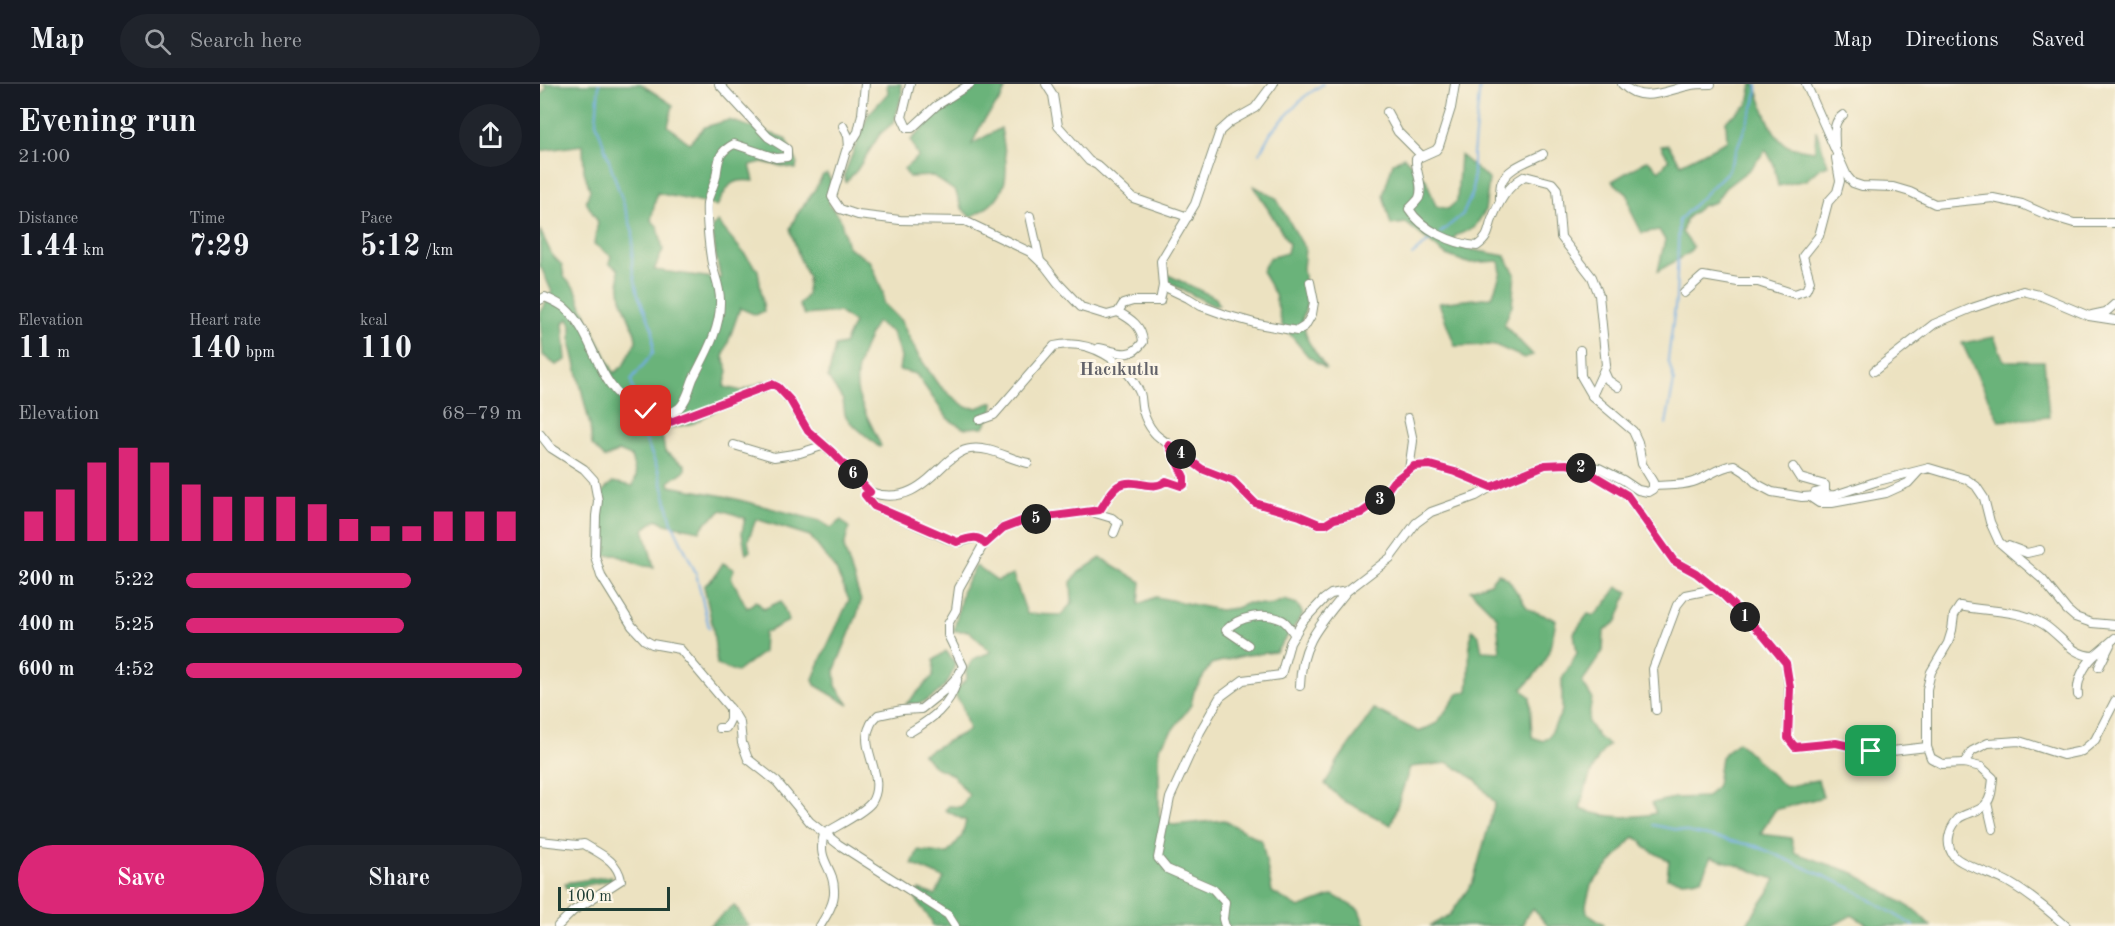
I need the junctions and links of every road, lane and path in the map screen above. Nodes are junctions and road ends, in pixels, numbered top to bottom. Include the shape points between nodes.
1 (719, 84) edge
2 (865, 84) edge
3 (910, 84) edge
4 (970, 84) edge
5 (1047, 84) edge
6 (1274, 84) edge
7 (1455, 84) edge
8 (1622, 84) edge
9 (1711, 84) edge
10 (1806, 84) edge
11 (1387, 112) dead end
12 (1843, 115) dead end
13 (843, 126) dead end
14 (849, 147) junction
15 (1835, 148) junction
16 (1543, 154) dead end
17 (1421, 155) junction
18 (1500, 204) junction
19 (1030, 216) dead end
20 (1188, 217) junction
21 (2115, 223) edge
22 (1040, 261) junction
23 (1310, 282) dead end
24 (1163, 286) junction
25 (1684, 293) dead end
26 (540, 300) edge
27 (2115, 304) edge
28 (1118, 312) junction
29 (2089, 316) junction
30 (2115, 320) edge
31 (1089, 347) junction
32 (1580, 350) dead end
33 (1604, 370) junction
34 (1874, 371) dead end
35 (1618, 387) dead end
36 (1592, 395) junction
37 (655, 413) junction
38 (1408, 418) dead end
39 (980, 420) dead end
40 (540, 434) edge
41 (734, 445) dead end
42 (1169, 445) junction
43 (825, 446) junction
44 (1028, 463) dead end
45 (1578, 466) junction
46 (1793, 467) dead end
47 (1409, 470) junction
48 (1919, 471) junction
49 (1653, 486) junction
50 (1491, 487) junction
51 (870, 492) junction
52 (1806, 497) junction
53 (1091, 512) junction
54 (1114, 533) dead end
55 (1999, 542) junction
56 (985, 544) junction
57 (2040, 550) dead end
58 (1715, 589) junction
59 (1347, 591) junction
60 (2115, 625) edge
61 (1295, 635) junction
62 (2114, 640) edge
63 (1248, 645) dead end
64 (2094, 657) junction
65 (2099, 668) dead end
66 (958, 676) junction
67 (1300, 686) dead end
68 (2078, 695) dead end
69 (2115, 701) edge
70 (730, 708) junction
71 (1656, 710) dead end
72 (719, 728) dead end
73 (910, 732) dead end
74 (1927, 747) junction
75 (1964, 763) junction
76 (1988, 803) junction
77 (1993, 829) dead end
78 (824, 834) junction
79 (540, 841) edge
80 (558, 926) edge
81 (820, 926) edge
82 (955, 926) edge
83 (1226, 926) edge
84 (2066, 926) edge

1 - 37 street via 768,137 787,150 787,156 776,158 734,144 720,155 707,204 710,257 720,288 718,324 680,407 669,413
2 - 14 street via 858,132
3 - 4 street via 902,117 907,128
5 - 20 street via 1053,95 1058,126 1089,161 1133,198
6 - 20 street via 1255,108 1220,131 1206,178
7 - 17 street via 1439,146
8 - 9 street via 1650,96
10 - 15 street
11 - 17 street via 1398,132
12 - 15 street via 1834,126
13 - 14 street
14 - 22 street via 832,198 840,209 900,220 965,220 1030,252
15 - 21 street via 1847,176 1862,186 1893,187 1935,204 1993,198 2074,223
15 - 25 street via 1840,181 1828,202 1819,236 1803,256 1810,281 1806,290 1795,294 1758,282 1703,276
16 - 18 street via 1508,173 1501,183
17 - 18 street via 1415,166 1419,198 1409,209 1422,224 1459,244 1477,246 1490,232
18 - 33 street via 1506,191 1525,176 1552,183 1557,189 1561,237 1592,277 1599,295
19 - 22 street
20 - 24 street via 1161,261
22 - 28 street via 1081,307 1107,315
23 - 24 street via 1312,314 1297,331 1226,315
24 - 28 street via 1160,301 1133,301 1123,304
26 - 37 street via 545,297 564,307 578,324 615,391 627,402
27 - 29 street via 2106,312
28 - 31 street via 1142,332 1143,342 1136,352
29 - 30 street
29 - 34 street via 2023,291 1934,324
31 - 39 street via 1068,343 1054,346 994,415
31 - 42 street via 1114,360 1126,374 1140,394 1142,410 1154,433
32 - 36 street via 1581,376
33 - 35 street via 1608,380
33 - 36 street
36 - 49 street via 1633,431
37 - 43 street via 655,420 665,424 772,384 790,400 808,431
38 - 47 street via 1413,441
40 - 70 street via 550,448 584,469 594,480 598,501 595,556 601,576 632,626 652,644 680,649
41 - 43 street via 774,458
42 - 47 street via 1202,469 1233,481 1255,503 1319,524 1361,513
42 - 53 street via 1184,485 1166,481 1153,486 1131,481 1117,486 1100,510
43 - 51 street
44 - 51 street via 990,450 970,449 950,459 910,492 888,497
45 - 49 street via 1599,468 1638,490 1648,492
45 - 50 street via 1545,465
45 - 58 street via 1627,495 1674,561
46 - 52 street via 1800,478 1825,485 1825,491
47 - 50 street via 1430,465
48 - 52 street via 1835,495
48 - 52 street via 1908,483 1886,494 1832,504
48 - 55 street via 1929,468 1977,486
49 - 52 street via 1682,485 1734,465 1772,492
50 - 59 street via 1431,512 1416,523 1390,558
51 - 56 street via 865,495 874,506 957,542 974,537
53 - 54 street via 1118,523
53 - 56 street via 1024,520 1003,528
55 - 57 street via 2027,553
55 - 60 street via 2042,579 2075,617
56 - 66 street via 959,588 956,610 948,624 948,635 963,666
58 - 71 street via 1685,595 1677,605 1653,669
58 - 74 street via 1786,663 1790,688 1788,738 1795,747 1836,743 1892,751
59 - 61 street via 1324,599
59 - 67 street via 1306,646 1300,665
61 - 63 street via 1284,620 1270,617 1239,620 1226,630
61 - 83 street via 1281,675 1242,680 1220,697 1170,798 1158,858 1167,869 1213,889 1225,902
62 - 64 street
62 - 65 street
64 - 68 street via 2081,676
64 - 74 street via 2084,656 2046,625 2025,615 1960,606 1927,689
66 - 73 street via 941,710
66 - 78 street via 921,709 878,715 868,727 876,777 870,804
69 - 75 street via 2095,740 2082,751 2063,755 2019,741 1988,743 1972,751
70 - 72 street via 726,728
70 - 78 street via 740,723 748,759 777,782
74 - 75 street via 1931,758 1942,764
75 - 76 street via 1981,767 1993,778
76 - 77 street
76 - 84 street via 1959,819 1949,834 1952,853 1956,859 2007,881
78 - 81 street via 821,852 835,891
78 - 82 street via 948,915
79 - 80 street via 584,844 619,869 621,880 573,911

